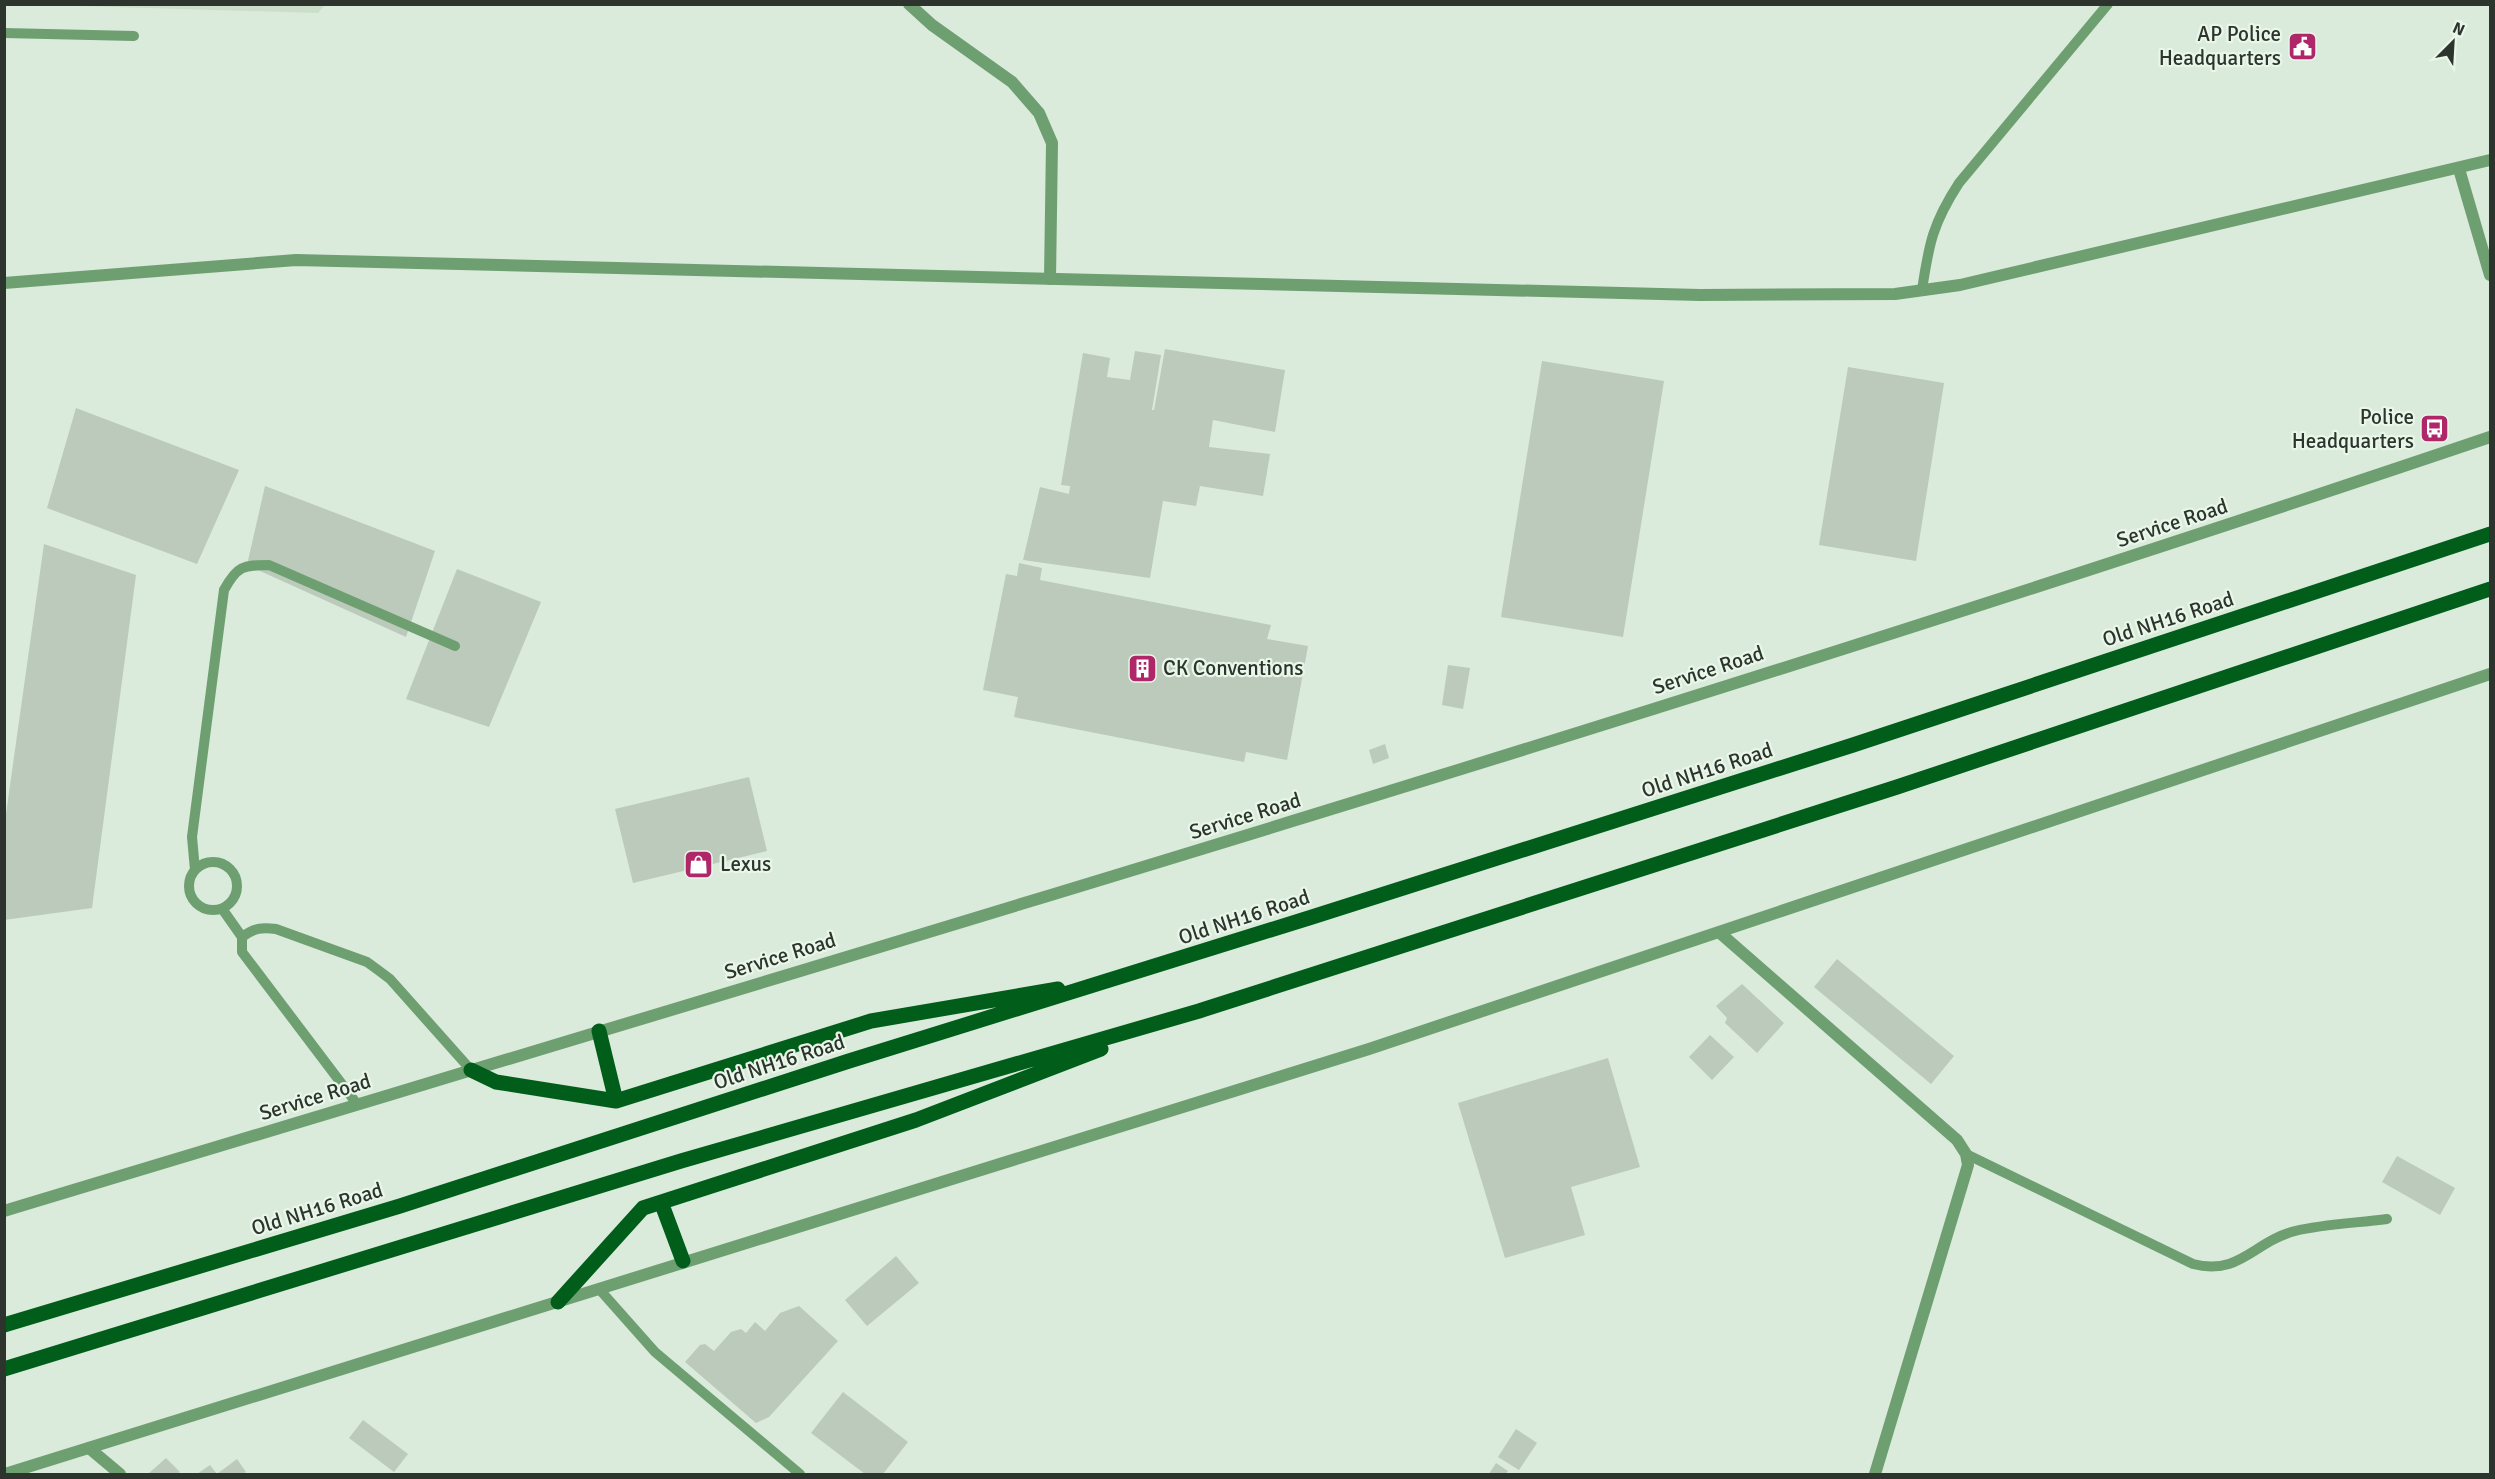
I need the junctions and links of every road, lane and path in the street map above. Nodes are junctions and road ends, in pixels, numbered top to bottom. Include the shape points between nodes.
1 (909, 4) edge
2 (2108, 4) edge
3 (4, 33) edge
4 (134, 36) dead end
5 (2490, 160) edge
6 (2459, 169) junction
7 (2490, 275) edge
8 (1050, 279) junction
9 (4, 283) edge
10 (1922, 290) junction
11 (2490, 437) edge
12 (2490, 534) edge
13 (2490, 589) edge
14 (455, 646) dead end
15 (2490, 674) edge
16 (195, 870) junction
17 (223, 910) junction
18 (1719, 933) junction
19 (242, 937) junction
20 (1123, 978) junction
21 (1199, 1011) junction
22 (599, 1031) junction
23 (471, 1070) junction
24 (616, 1101) junction
25 (357, 1104) junction
26 (1966, 1154) junction
27 (661, 1202) junction
28 (4, 1211) edge
29 (2387, 1218) dead end
30 (683, 1262) junction
31 (600, 1290) junction
32 (558, 1302) junction
33 (4, 1325) edge
34 (4, 1369) edge
35 (89, 1448) junction
36 (114, 1472) edge
37 (5, 1474) edge
38 (800, 1474) edge
39 (1875, 1474) edge

1 - 8 street via 1011,82 1039,113 1052,143
2 - 10 lane via 1959,183 1929,242
3 - 4 lane
5 - 6 street
6 - 7 street
6 - 10 street via 1987,280
8 - 9 street via 296,260
8 - 10 street via 1700,295 1894,294
11 - 22 street, Service Road via 2164,547 1280,826
12 - 20 main road, Old NH16 Road via 1853,745
13 - 21 main road via 1897,787
14 - 16 lane via 269,565 247,565 234,572 224,590 192,837
15 - 18 street
16 - 17 lane via 188,888 192,897 200,907
16 - 17 lane via 213,862 233,872 236,891
17 - 19 lane
18 - 26 street via 1957,1140
18 - 30 street via 1369,1050
19 - 23 lane via 261,927 276,929 367,962 390,979
19 - 25 lane via 242,952
20 - 24 main road via 871,1021
20 - 33 main road, Old NH16 Road via 849,1061 400,1206
21 - 27 main road via 916,1120
21 - 34 main road via 681,1161
22 - 23 street, Service Road
22 - 24 main road
23 - 24 main road via 496,1082
23 - 25 street, Service Road
25 - 28 street, Service Road
26 - 29 lane via 2193,1264 2210,1268 2227,1266 2274,1239 2295,1232
26 - 39 street via 1968,1165
27 - 30 main road
27 - 32 main road via 643,1208
30 - 31 street
31 - 32 street
31 - 38 lane via 655,1352
32 - 35 street
35 - 36 street
35 - 37 street

